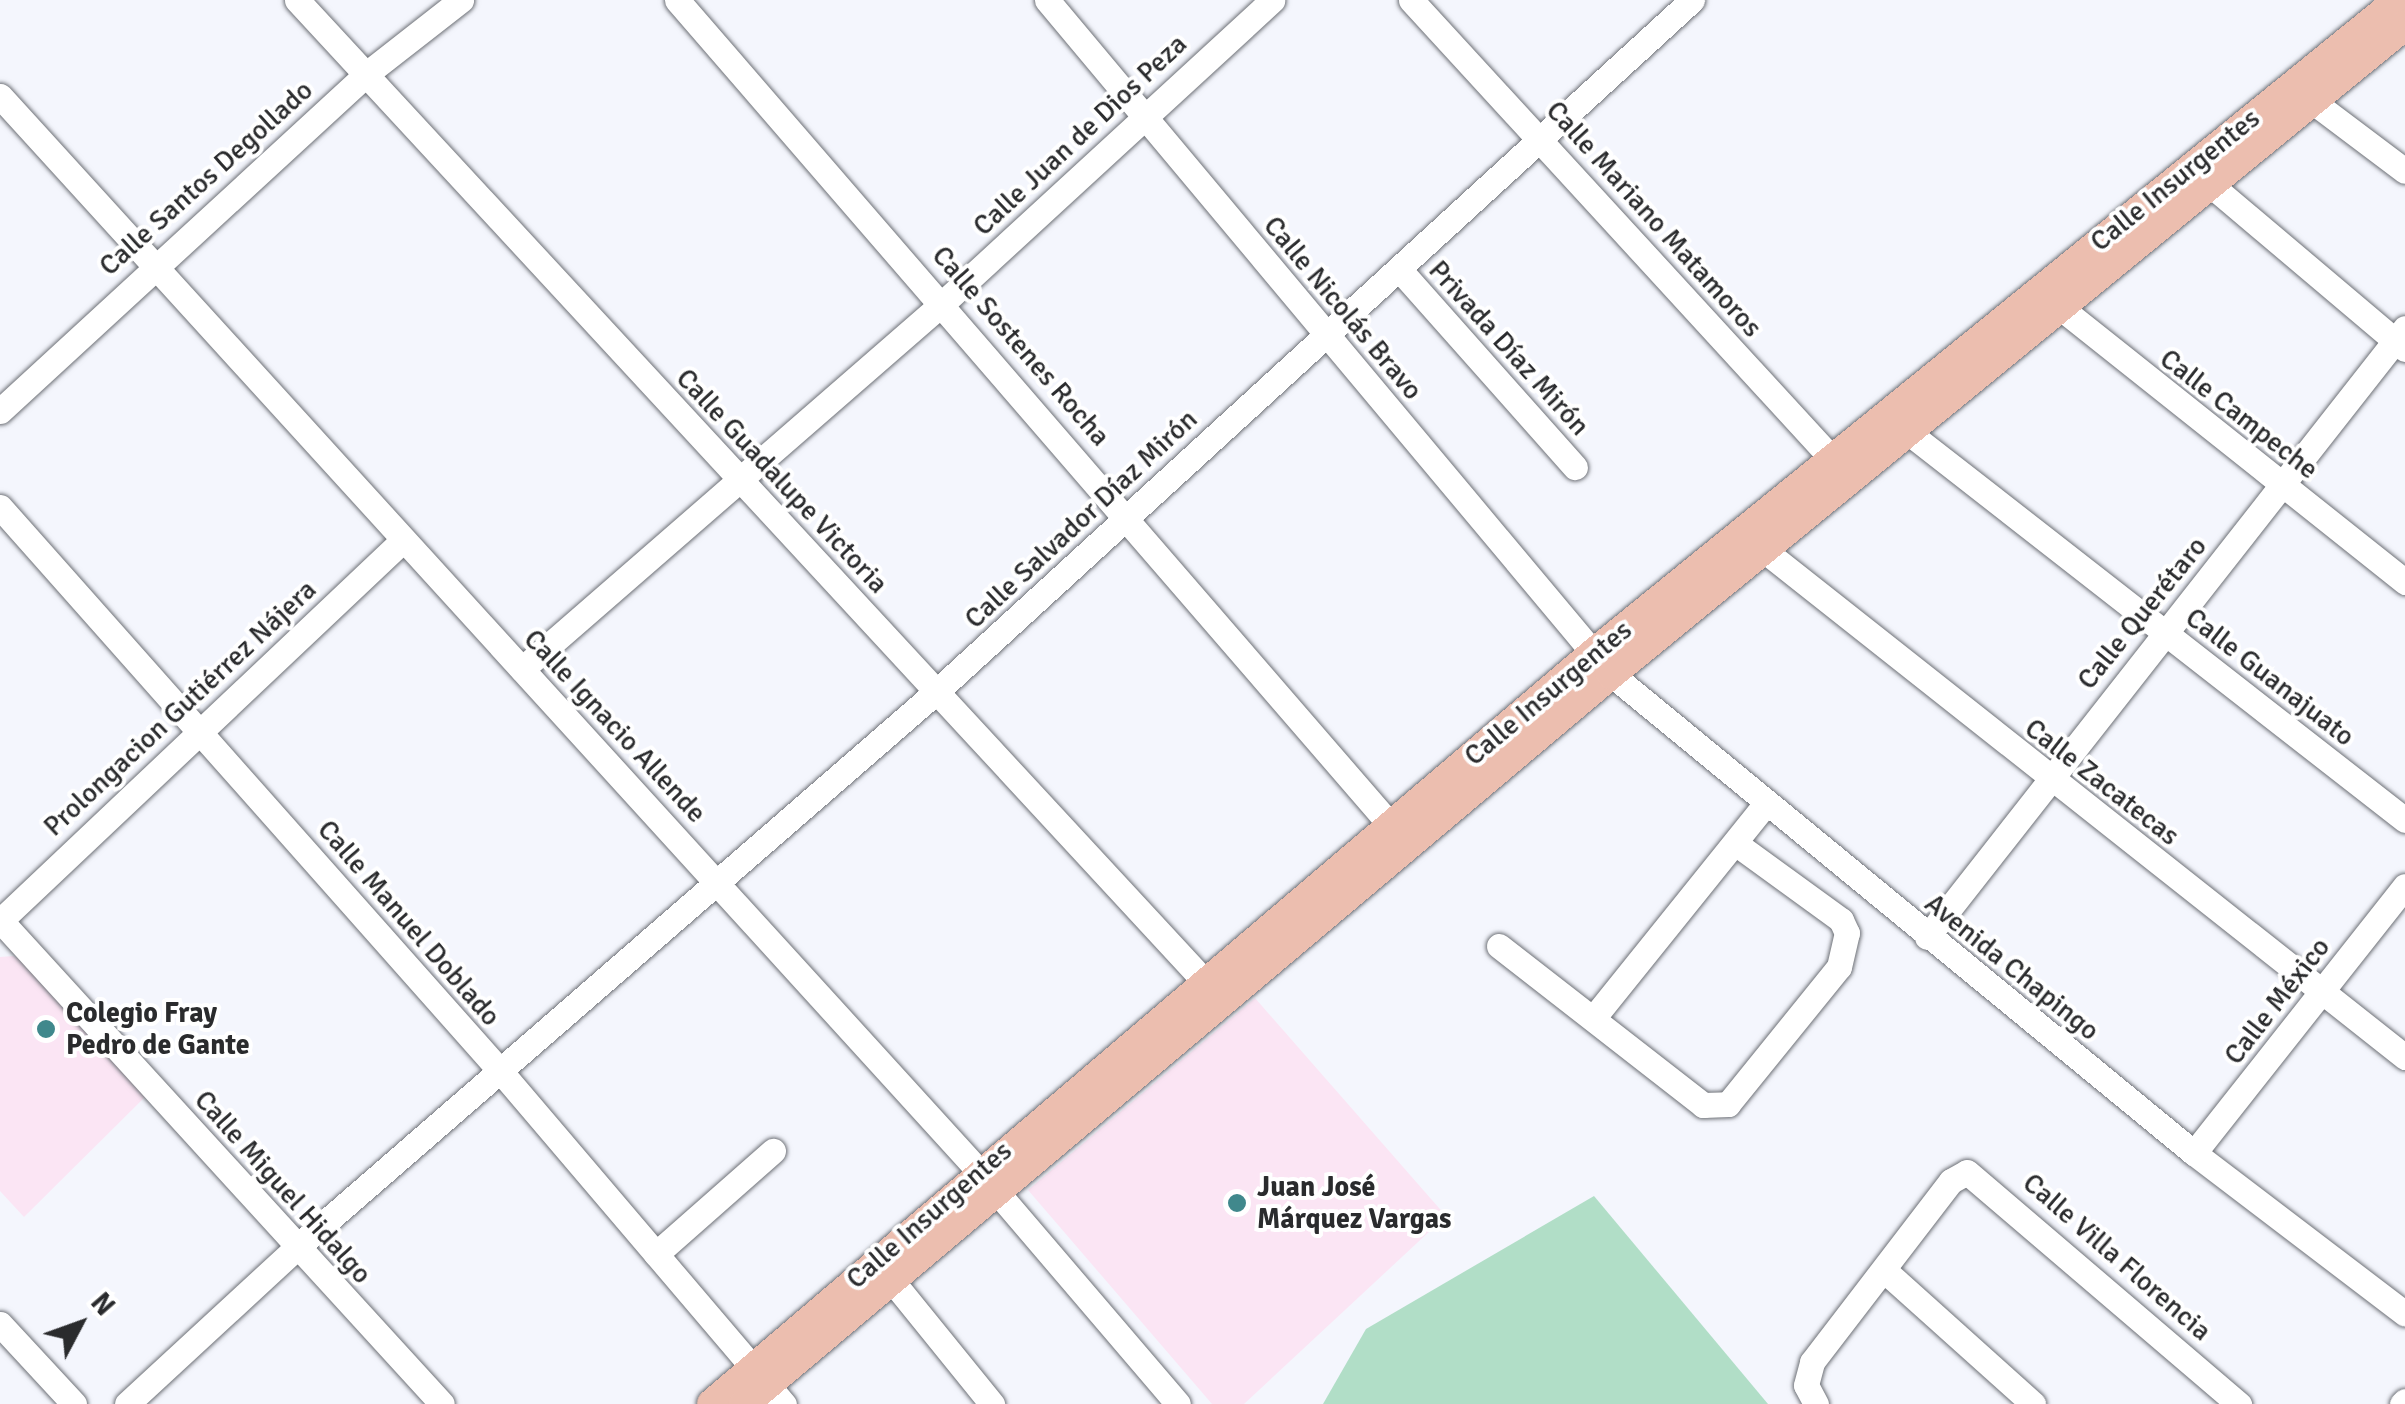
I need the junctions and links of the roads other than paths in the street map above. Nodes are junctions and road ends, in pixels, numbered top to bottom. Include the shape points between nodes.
1 (298, 0) edge
2 (461, 0) edge
3 (677, 0) edge
4 (1047, 0) edge
5 (1272, 0) edge
6 (1411, 0) edge
7 (1692, 0) edge
8 (2399, 0) edge
9 (2405, 24) edge
10 (365, 75) junction
11 (0, 96) edge
12 (2312, 100) junction
13 (1146, 114) junction
14 (1540, 137) junction
15 (2405, 171) edge
16 (2201, 177) junction
17 (153, 264) junction
18 (1398, 269) junction
19 (2049, 299) junction
20 (944, 302) junction
21 (1324, 335) junction
22 (2401, 339) edge
23 (0, 411) edge
24 (1909, 433) junction
25 (1575, 467) dead end
26 (1842, 470) junction
27 (741, 480) junction
28 (2282, 486) junction
29 (0, 508) edge
30 (1129, 517) junction
31 (402, 541) junction
32 (1765, 550) junction
33 (2405, 582) edge
34 (2165, 633) junction
35 (1602, 664) junction
36 (522, 669) junction
37 (936, 692) junction
38 (198, 729) junction
39 (2047, 778) junction
40 (1766, 804) junction
41 (2405, 820) edge
42 (1392, 827) junction
43 (1736, 843) junction
44 (716, 880) junction
45 (2405, 886) edge
46 (0, 920) edge
47 (1927, 936) junction
48 (1499, 946) dead end
49 (2323, 992) junction
50 (1215, 993) junction
51 (1594, 1016) junction
52 (2405, 1057) edge
53 (502, 1073) junction
54 (772, 1150) dead end
55 (2194, 1153) junction
56 (987, 1181) junction
57 (298, 1247) junction
58 (656, 1254) junction
59 (1886, 1270) junction
60 (890, 1278) junction
61 (2405, 1314) edge
62 (0, 1324) edge
63 (762, 1390) edge
64 (74, 1404) edge
65 (128, 1404) edge
66 (442, 1404) edge
67 (712, 1404) edge
68 (992, 1404) edge
69 (1178, 1404) edge
70 (1816, 1404) edge
71 (2033, 1404) edge
72 (2238, 1404) edge

1 - 10 street, Calle Guadalupe Victoria
2 - 10 street, Calle Santos Degollado
3 - 20 street, Calle Sostenes Rocha
4 - 13 street, Calle Nicolás Bravo
5 - 13 street, Calle Juan de Dios Peza
6 - 14 street, Calle Mariano Matamoros
7 - 14 street, Calle Salvador Díaz Mirón
8 - 16 main road, Calle Insurgentes
9 - 12 main road, Calle Insurgentes
10 - 17 street, Calle Santos Degollado
10 - 27 street, Calle Guadalupe Victoria
11 - 17 street, Calle Ignacio Allende
12 - 15 street
12 - 16 main road, Calle Insurgentes
13 - 20 street, Calle Juan de Dios Peza
13 - 21 street, Calle Nicolás Bravo
14 - 18 street, Calle Salvador Díaz Mirón
14 - 26 street, Calle Mariano Matamoros
16 - 19 main road, Calle Insurgentes
16 - 22 street
17 - 23 street, Calle Santos Degollado
17 - 31 street, Calle Ignacio Allende
18 - 21 street, Calle Salvador Díaz Mirón
18 - 25 street, Privada Díaz Mirón
19 - 24 main road, Calle Insurgentes
19 - 26 main road, Calle Insurgentes
19 - 28 street, Calle Campeche
20 - 27 street, Calle Juan de Dios Peza
20 - 30 street, Calle Sostenes Rocha
21 - 30 street, Calle Salvador Díaz Mirón
21 - 35 street, Calle Nicolás Bravo
22 - 28 street, Calle Querétaro
24 - 26 main road, Calle Insurgentes
24 - 34 street, Calle Guanajuato
26 - 32 main road, Calle Insurgentes
26 - 35 main road, Calle Insurgentes
27 - 36 street, Calle Juan de Dios Peza
27 - 37 street, Calle Guadalupe Victoria
28 - 33 street, Calle Campeche
28 - 34 street, Calle Querétaro
29 - 38 street, Calle Manuel Doblado
30 - 37 street, Calle Salvador Díaz Mirón
30 - 42 street, Calle Sostenes Rocha
31 - 36 street, Calle Ignacio Allende
31 - 38 street, Prolongacion Gutiérrez Nájera
32 - 35 main road, Calle Insurgentes
32 - 39 street, Calle Zacatecas
34 - 39 street, Calle Querétaro
34 - 41 street, Calle Guanajuato
35 - 40 street, Avenida Chapingo
35 - 42 main road, Calle Insurgentes
35 - 50 main road, Calle Insurgentes
36 - 44 street, Calle Ignacio Allende
37 - 44 street, Calle Salvador Díaz Mirón
37 - 50 street, Calle Guadalupe Victoria
38 - 46 street, Prolongacion Gutiérrez Nájera
38 - 53 street, Calle Manuel Doblado
39 - 47 street, Calle Querétaro
39 - 49 street, Calle Zacatecas
40 - 43 street
40 - 47 street, Avenida Chapingo
42 - 50 main road, Calle Insurgentes
43 - 51 street
43 - 51 street via 1840,920 1847,933 1839,967 1738,1096 1716,1108 1702,1105
44 - 53 street, Calle Salvador Díaz Mirón
44 - 56 street, Calle Ignacio Allende
45 - 49 street, Calle México
46 - 57 street, Calle Miguel Hidalgo
47 - 55 street, Avenida Chapingo
48 - 51 street
49 - 52 street, Calle Zacatecas
49 - 55 street, Calle México
50 - 56 main road, Calle Insurgentes
53 - 57 street, Calle Salvador Díaz Mirón
53 - 58 street, Calle Manuel Doblado
54 - 58 street
55 - 61 street, Avenida Chapingo
56 - 60 main road, Calle Insurgentes
56 - 63 main road, Calle Insurgentes
56 - 69 street, Calle Ignacio Allende
57 - 65 street, Calle Salvador Díaz Mirón
57 - 66 street, Calle Miguel Hidalgo
58 - 63 street, Calle Manuel Doblado
59 - 70 street via 1812,1362 1806,1385
59 - 71 street
59 - 72 street, Calle Villa Florencia via 1951,1181 1968,1172
60 - 63 main road, Calle Insurgentes
60 - 68 street
62 - 64 street
63 - 67 main road, Calle Insurgentes

